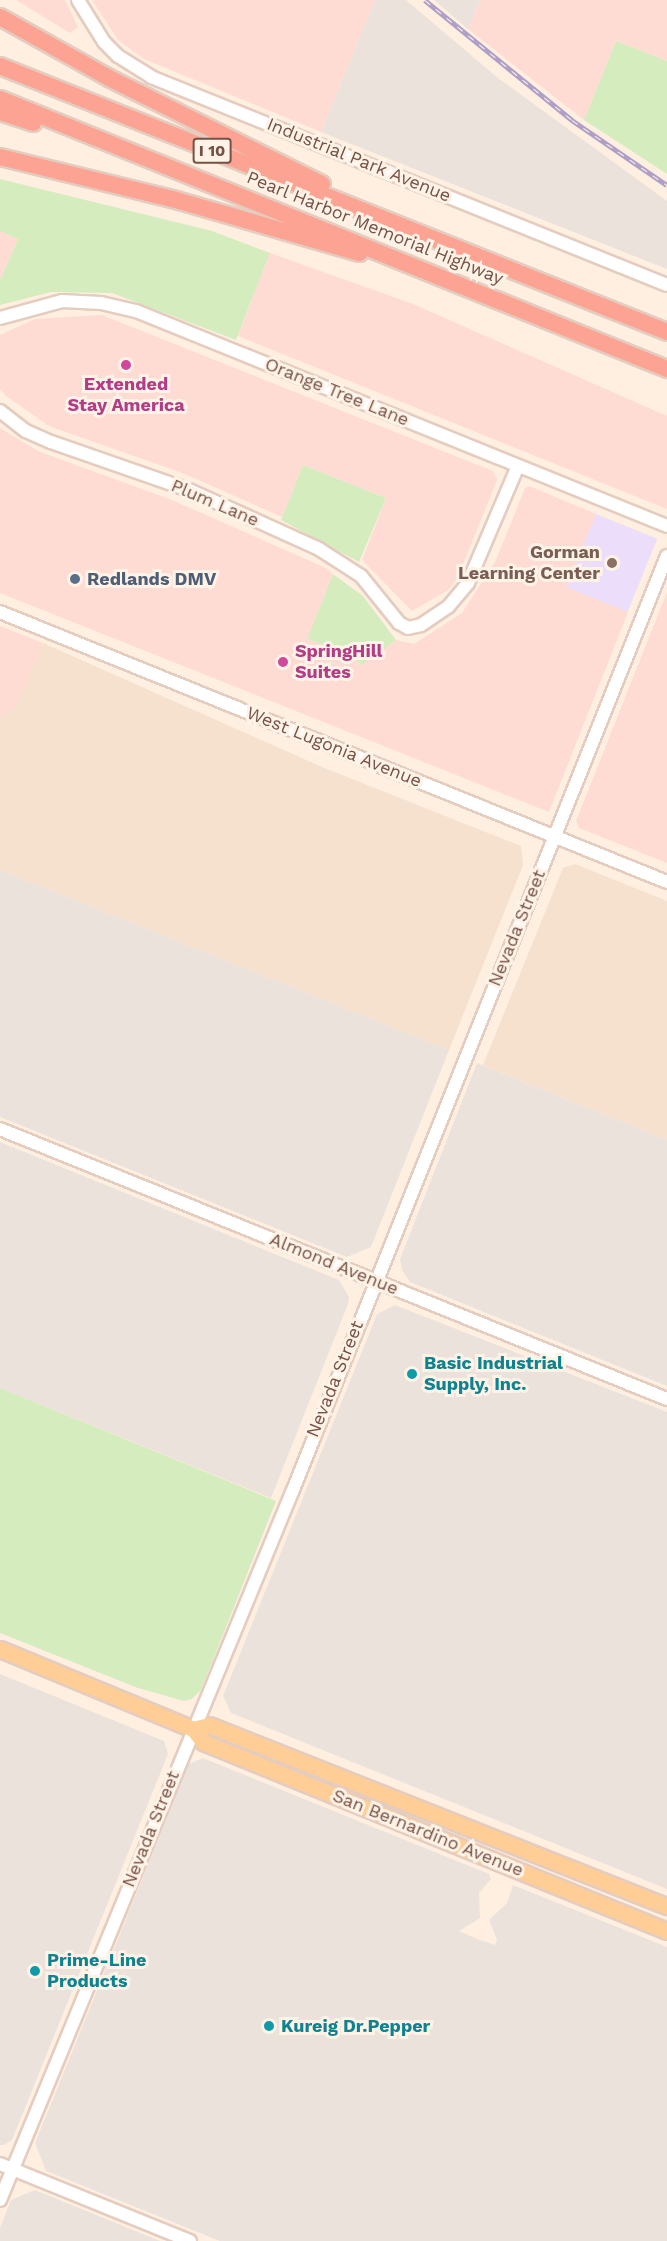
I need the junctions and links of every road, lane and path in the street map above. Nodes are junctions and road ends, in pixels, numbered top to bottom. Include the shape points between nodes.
1 (78, 0) edge
2 (0, 17) edge
3 (0, 66) edge
4 (0, 99) edge
5 (0, 112) edge
6 (0, 157) edge
7 (165, 165) junction
8 (424, 235) junction
9 (451, 279) junction
10 (667, 285) edge
11 (0, 318) edge
12 (667, 332) edge
13 (667, 369) edge
14 (0, 411) edge
15 (519, 466) junction
16 (667, 526) edge
17 (667, 556) edge
18 (0, 612) edge
19 (554, 837) junction
20 (667, 882) edge
21 (0, 1129) edge
22 (375, 1281) junction
23 (667, 1400) edge
24 (0, 1649) edge
25 (193, 1730) junction
26 (667, 1906) edge
27 (667, 1930) edge
28 (0, 2164) edge
29 (13, 2169) junction
30 (0, 2200) edge
31 (190, 2241) edge

1 - 10 street, Industrial Park Avenue via 104,42 151,77
2 - 8 highway via 109,78
3 - 8 highway, Pearl Harbor Memorial Highway / I 10
4 - 7 highway, Pearl Harbor Memorial Highway / I 10
5 - 7 highway
6 - 9 highway via 176,200
7 - 9 highway, Pearl Harbor Memorial Highway / I 10
8 - 12 highway, Pearl Harbor Memorial Highway / I 10
9 - 13 highway, Pearl Harbor Memorial Highway / I 10
11 - 15 street, Orange Tree Lane via 62,301 122,307
14 - 15 street, Plum Lane via 26,431 51,442 189,490 319,549 361,576 399,623 408,628 421,625 447,607 468,583
15 - 16 street, Orange Tree Lane
17 - 19 street, Nevada Street
18 - 19 street, West Lugonia Avenue
19 - 20 street, West Lugonia Avenue
19 - 22 street, Nevada Street
21 - 22 street, Almond Avenue
22 - 23 street, Almond Avenue
22 - 25 street, Nevada Street
24 - 25 main road, San Bernardino Avenue
25 - 26 main road, San Bernardino Avenue via 209,1725
25 - 27 main road, San Bernardino Avenue via 203,1742
25 - 29 street, Nevada Street
28 - 29 street
29 - 30 street, Nevada Street
29 - 31 street

